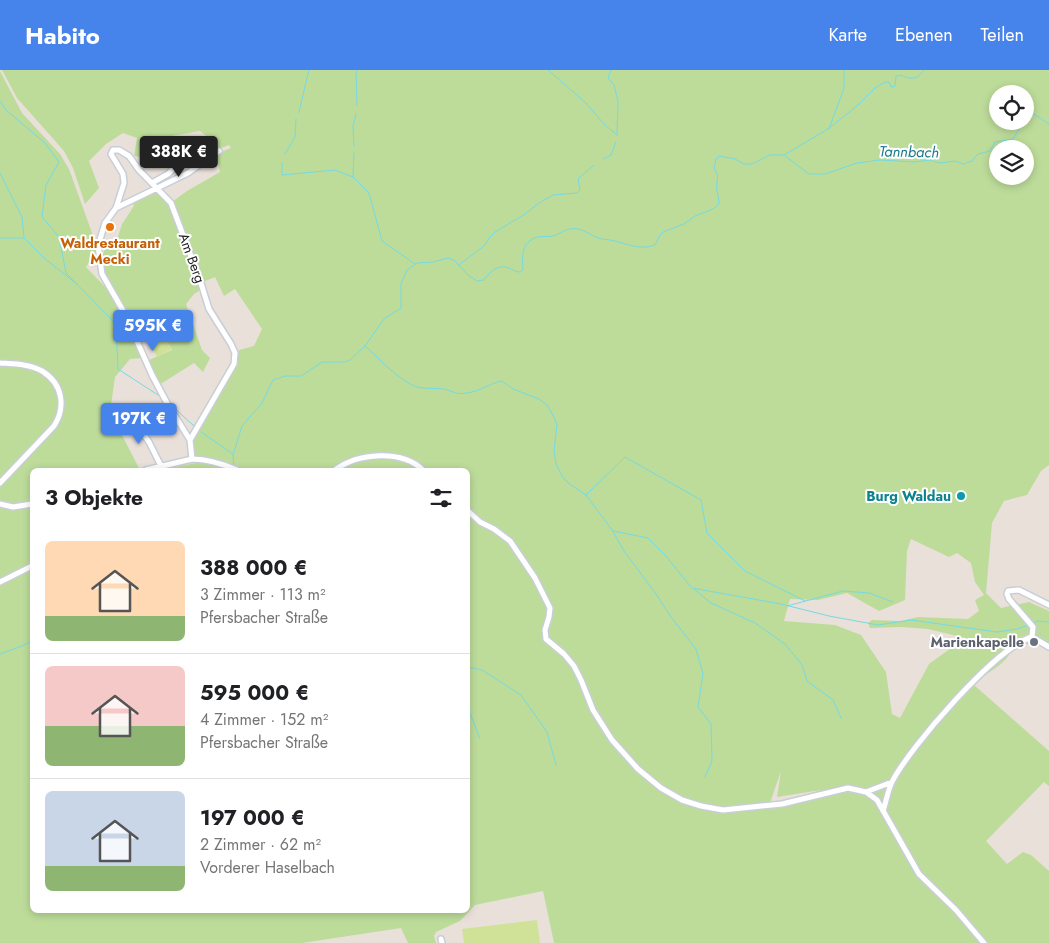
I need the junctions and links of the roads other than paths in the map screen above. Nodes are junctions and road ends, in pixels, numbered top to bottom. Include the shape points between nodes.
1 (199, 150) dead end
2 (219, 150) dead end
3 (152, 183) junction
4 (157, 188) junction
5 (116, 208) junction
6 (0, 364) edge
7 (130, 415) dead end
8 (190, 440) junction
9 (192, 459) junction
10 (160, 468) edge
11 (232, 468) edge
12 (339, 468) edge
13 (420, 468) edge
14 (0, 483) edge
15 (0, 504) edge
16 (30, 504) edge
17 (470, 513) edge
18 (30, 567) edge
19 (0, 582) edge
20 (1049, 605) edge
21 (1032, 637) junction
22 (1049, 647) edge
23 (892, 782) junction
24 (866, 792) junction
25 (883, 811) junction
26 (984, 943) edge

1 - 3 street via 190,143 178,164
2 - 4 street via 188,173
3 - 4 street, Am Berg
3 - 5 street, Am Berg via 129,156 113,150 111,154 123,174 124,184
4 - 5 street
4 - 8 street, Am Berg via 171,203 209,309 235,353 234,364
5 - 8 street via 105,223 98,246 102,274 125,314 159,389
6 - 14 street via 42,371 56,387 62,404 50,431
7 - 10 street via 149,442
8 - 9 street
9 - 10 street
9 - 11 street
12 - 13 street via 355,459 378,456 399,458
15 - 16 street via 13,507
17 - 24 street via 510,541 550,608 544,630 546,639 574,666 593,710 612,740 638,769 661,788 682,800 723,810 782,804 848,788
18 - 19 street
20 - 21 street via 1019,590 1008,590 1009,599 1033,627
21 - 22 street
21 - 23 street via 1006,651 970,684 920,740
23 - 24 street
23 - 25 street
24 - 25 street via 877,800
25 - 26 street via 919,874

